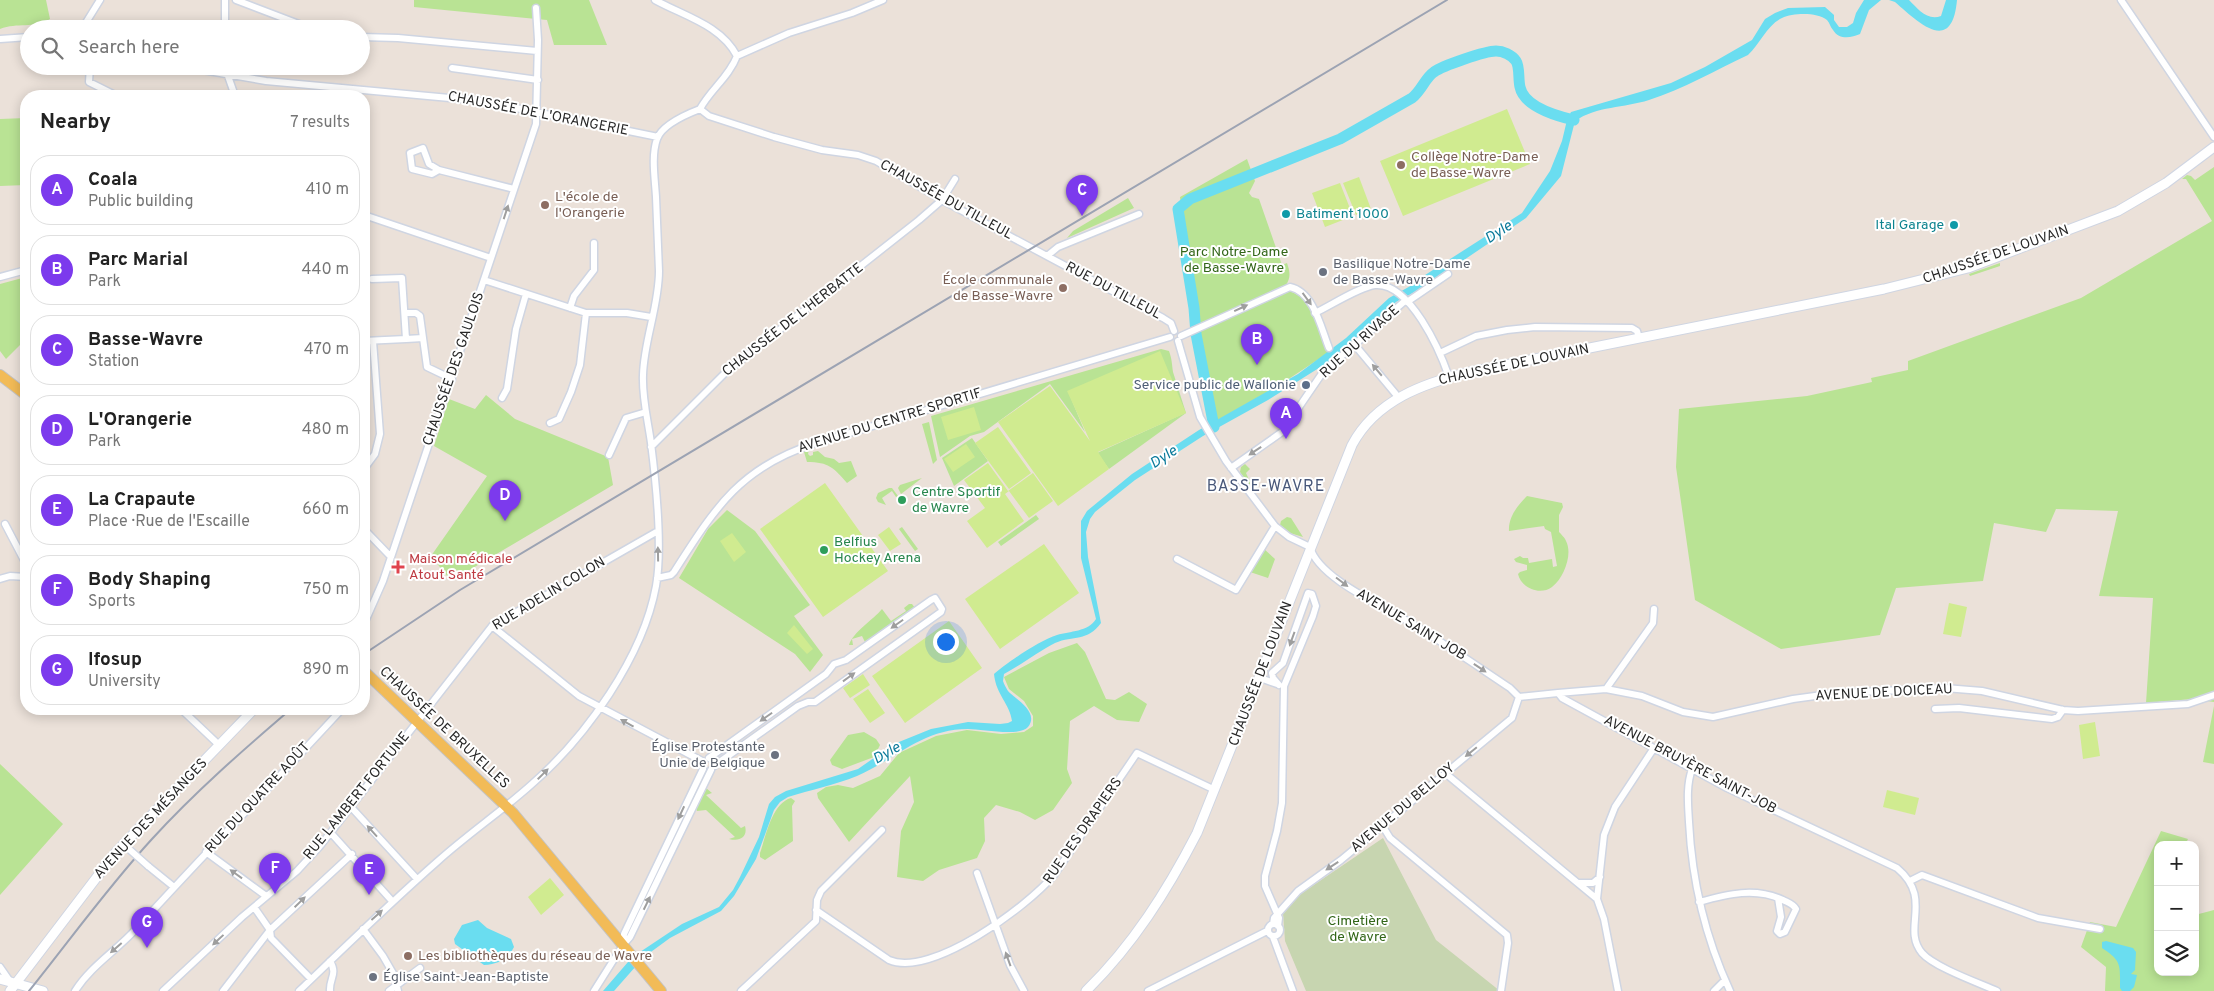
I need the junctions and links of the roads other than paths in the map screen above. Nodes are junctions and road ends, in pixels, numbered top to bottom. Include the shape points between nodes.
1 (100, 0) edge
2 (225, 0) edge
3 (236, 0) edge
4 (655, 0) edge
5 (883, 0) edge
6 (2121, 0) edge
7 (536, 8) dead end
8 (88, 20) edge
9 (226, 20) edge
10 (288, 20) edge
11 (20, 37) edge
12 (370, 37) edge
13 (0, 38) edge
14 (537, 51) junction
15 (737, 56) junction
16 (452, 68) dead end
17 (89, 75) edge
18 (223, 75) edge
19 (228, 76) junction
20 (538, 80) junction
21 (105, 90) edge
22 (233, 90) edge
23 (700, 109) junction
24 (538, 112) junction
25 (658, 137) junction
26 (2214, 137) edge
27 (2214, 147) edge
28 (439, 170) junction
29 (954, 179) dead end
30 (514, 190) junction
31 (942, 200) junction
32 (1139, 214) dead end
33 (370, 217) edge
34 (594, 243) dead end
35 (1047, 256) junction
36 (490, 258) junction
37 (20, 271) edge
38 (1448, 274) dead end
39 (0, 276) edge
40 (372, 279) dead end
41 (484, 280) junction
42 (526, 294) junction
43 (1406, 300) junction
44 (570, 308) junction
45 (405, 313) junction
46 (1315, 313) junction
47 (586, 314) junction
48 (652, 317) junction
49 (1174, 331) junction
50 (1170, 337) junction
51 (423, 338) junction
52 (1639, 338) junction
53 (406, 339) junction
54 (1180, 339) junction
55 (373, 341) joint
56 (1354, 344) junction
57 (1329, 348) dead end
58 (1440, 353) junction
59 (0, 375) edge
60 (1449, 378) junction
61 (452, 379) junction
62 (20, 391) edge
63 (502, 398) dead end
64 (1399, 398) junction
65 (646, 412) junction
66 (550, 423) dead end
67 (651, 447) junction
68 (609, 455) dead end
69 (370, 461) edge
70 (1231, 468) junction
71 (5, 524) dead end
72 (1275, 526) junction
73 (658, 531) junction
74 (370, 535) edge
75 (1310, 547) junction
76 (20, 553) edge
77 (391, 557) junction
78 (1177, 558) dead end
79 (20, 577) edge
80 (657, 578) junction
81 (0, 579) edge
82 (1654, 609) dead end
83 (370, 612) edge
84 (492, 626) junction
85 (1260, 678) junction
86 (370, 681) edge
87 (1281, 685) junction
88 (1606, 689) junction
89 (801, 692) junction
90 (1558, 693) junction
91 (2214, 695) edge
92 (1519, 697) junction
93 (808, 702) junction
94 (600, 708) junction
95 (1935, 709) dead end
96 (2063, 710) junction
97 (187, 715) edge
98 (248, 715) edge
99 (336, 715) edge
100 (417, 721) junction
101 (219, 745) junction
102 (1654, 748) junction
103 (705, 759) junction
104 (712, 768) junction
105 (703, 769) junction
106 (1692, 769) junction
107 (1445, 772) junction
108 (1216, 790) junction
109 (506, 806) junction
110 (351, 807) junction
111 (1382, 825) junction
112 (882, 830) dead end
113 (331, 833) junction
114 (127, 848) junction
115 (206, 852) junction
116 (352, 854) junction
117 (977, 872) dead end
118 (1600, 877) junction
119 (417, 879) junction
120 (1910, 881) junction
121 (1578, 883) junction
122 (174, 888) junction
123 (266, 896) junction
124 (1778, 898) junction
125 (1598, 899) junction
126 (392, 901) junction
127 (1699, 902) junction
128 (254, 907) junction
129 (816, 910) junction
130 (1277, 914) junction
131 (996, 925) junction
132 (1276, 925) junction
133 (363, 929) junction
134 (2100, 929) dead end
135 (270, 930) junction
136 (1267, 931) junction
137 (1276, 936) junction
138 (623, 945) junction
139 (330, 961) junction
140 (0, 966) edge
141 (420, 968) dead end
142 (4, 979) edge
143 (311, 979) junction
144 (1725, 980) junction
145 (18, 983) junction
146 (398, 988) edge
147 (10, 991) edge
148 (43, 991) edge
149 (75, 991) edge
150 (163, 991) edge
151 (223, 991) edge
152 (299, 991) edge
153 (330, 991) edge
154 (389, 991) edge
155 (594, 991) edge
156 (661, 991) edge
157 (740, 991) edge
158 (1024, 991) edge
159 (1086, 991) edge
160 (1148, 991) edge
161 (1293, 991) edge
162 (1502, 991) edge
163 (1618, 991) edge
164 (1714, 991) edge
165 (1730, 991) edge
166 (1997, 991) edge

1 - 8 street
2 - 9 street
3 - 10 street
4 - 15 street via 711,29 730,44
5 - 15 street via 789,33
6 - 26 street
7 - 14 street, CHAUSSÉE DES GAULOIS
11 - 13 street
12 - 14 street
14 - 20 street, CHAUSSÉE DES GAULOIS
15 - 23 street via 732,68
16 - 20 street
17 - 21 street via 89,82
18 - 19 street, CHAUSSÉE DE L'ORANGERIE
19 - 22 street
19 - 24 street, CHAUSSÉE DE L'ORANGERIE via 446,96
20 - 24 street, CHAUSSÉE DES GAULOIS
23 - 25 street via 666,128
23 - 31 street, CHAUSSÉE DU TILLEUL via 709,116 774,137 876,161
24 - 25 street, CHAUSSÉE DE L'ORANGERIE
24 - 30 street, CHAUSSÉE DES GAULOIS
25 - 48 street via 654,169 659,274
27 - 52 main road, CHAUSSÉE DE LOUVAIN via 2166,183 2118,211 1968,268 1884,289
28 - 28 street via 432,174 412,169 410,153 423,148 429,164
28 - 30 street
29 - 31 street, CHAUSSÉE DE L'HERBATTE
36 -> 30 street, CHAUSSÉE DES GAULOIS
31 - 35 street, CHAUSSÉE DU TILLEUL
31 - 67 street, CHAUSSÉE DE L'HERBATTE via 726,372
32 - 35 street via 1058,247
33 - 36 street
34 - 44 street via 594,270 574,296
35 - 49 street, RUE DU TILLEUL via 1163,318 1171,323
36 - 41 street, CHAUSSÉE DES GAULOIS
37 - 39 street
38 - 43 street, RUE DU RIVAGE
40 - 45 street via 402,278
41 - 42 street
41 - 61 street, CHAUSSÉE DES GAULOIS
42 - 44 street
42 - 63 street via 516,329 507,389
43 - 46 street via 1387,287 1372,286
43 - 56 street, RUE DU RIVAGE
43 - 58 street
44 - 47 street
45 - 51 street via 419,314
45 - 53 street
54 -> 46 street via 1285,288 1296,288 1309,299
46 - 57 street
47 - 48 street via 627,313
47 - 66 street via 576,379 559,419
48 - 65 street via 643,374
49 - 50 street
49 - 54 street, RUE DU TILLEUL via 1179,332
50 - 54 street via 1172,341
50 - 80 street, AVENUE DU CENTRE SPORTIF via 816,442 780,456 732,492 716,508 674,572
51 - 53 street
51 - 61 street via 427,367
52 - 58 street via 1632,328 1536,327 1476,336
52 - 60 main road, CHAUSSÉE DE LOUVAIN
53 - 55 street
54 - 70 street via 1203,423
55 - 69 street via 380,434
64 -> 56 street
56 -> 70 street, RUE DU RIVAGE via 1324,372 1282,432
58 - 60 street
59 - 62 main road
60 - 64 main road, CHAUSSÉE DE LOUVAIN
61 - 77 street, CHAUSSÉE DES GAULOIS
64 - 75 main road, CHAUSSÉE DE LOUVAIN via 1372,417 1356,437
65 - 67 street
65 - 68 street via 626,418
67 - 73 street
70 - 72 street
71 - 76 street
72 - 75 street
72 - 78 street via 1236,590
80 -> 73 street
73 - 84 street, RUE ADELIN COLON
74 - 77 street
75 - 85 main road, CHAUSSÉE DE LOUVAIN
75 -> 92 street, AVENUE SAINT JOB via 1317,561 1355,592 1410,622
77 - 83 street, CHAUSSÉE DES GAULOIS
79 - 81 street
80 - 94 street via 641,632
82 - 88 street via 1653,623
84 - 94 street via 579,696
84 - 100 street, RUE ADELIN COLON
85 - 87 street
85 - 108 main road, CHAUSSÉE DE LOUVAIN
86 - 100 main road, CHAUSSÉE DE BRUXELLES
87 -> 87 street via 1316,606 1312,594 1308,593 1283,663 1272,673
87 - 130 street via 1282,803 1265,876 1267,892
88 - 90 street, AVENUE DE DOICEAU
88 - 96 street, AVENUE DE DOICEAU via 1642,696 1683,712 1713,717 1774,702 1828,694 1944,688 1982,691
89 - 93 street
93 -> 89 street via 815,702 941,612 940,604 934,598 846,660 834,664
89 -> 103 street
90 - 92 street
90 - 102 street, AVENUE BRUYÈRE SAINT-JOB
91 - 96 street, AVENUE DE DOICEAU via 2188,704
92 -> 107 street, AVENUE DU BELLOY via 1512,718
93 - 104 street
103 -> 94 street
109 -> 94 street via 553,763
95 - 96 street via 1960,708 2052,719
97 - 101 street
98 - 101 main road, AVENUE DES MÉSANGES
99 - 115 street, RUE DU QUATRE AOÛT
100 - 109 main road, CHAUSSÉE DE BRUXELLES
100 - 110 street, RUE LAMBERT FORTUNE
101 - 114 main road, AVENUE DES MÉSANGES
102 - 106 street, AVENUE BRUYÈRE SAINT-JOB
102 - 118 street via 1608,819
103 - 104 street via 713,761
103 - 105 street
104 - 105 street
138 -> 104 street via 630,937
105 -> 138 street via 624,934
106 - 120 street, AVENUE BRUYÈRE SAINT-JOB via 1878,858 1897,868
106 - 127 street via 1688,780 1688,816
107 - 111 street, AVENUE DU BELLOY
107 - 121 street
108 - 131 street, RUE DES DRAPIERS via 1137,753 1054,875
108 - 159 main road, CHAUSSÉE DE LOUVAIN via 1181,864 1154,909 1126,948
109 - 119 street
109 - 138 main road, CHAUSSÉE DE BRUXELLES
110 - 113 street, RUE LAMBERT FORTUNE
119 -> 110 street
111 -> 130 street, AVENUE DU BELLOY via 1341,860 1298,890
111 - 162 street via 1390,838 1507,935
112 - 129 street via 821,891
113 - 116 street
113 - 123 street, RUE LAMBERT FORTUNE via 297,871
114 - 122 street, bridge
114 - 145 main road, AVENUE DES MÉSANGES via 69,912
115 - 122 street, RUE DU QUATRE AOÛT
123 -> 115 street
116 - 126 street
135 -> 116 street
117 - 131 street
118 - 121 street via 1592,882
118 - 125 street
119 - 126 street
120 - 134 street via 1922,875 2038,918
120 - 166 street via 1916,896 1915,932 1921,952
121 - 125 street
122 -> 149 street, RUE DU QUATRE AOÛT via 130,936 94,967
123 - 128 street, RUE LAMBERT FORTUNE
124 - 124 street via 1796,909 1785,932 1780,934 1777,932 1781,917
124 - 127 street via 1750,892
125 - 163 street
133 -> 126 street
127 - 144 street via 1708,937
128 - 135 street
128 -> 150 street, RUE LAMBERT FORTUNE
129 - 131 street, RUE DES DRAPIERS via 885,958 902,964 944,954
129 - 157 street via 816,921
130 - 132 street
158 -> 131 street via 1010,965
132 - 136 street via 1269,926
132 - 137 street
133 - 139 street
133 - 146 street via 383,956
135 - 143 street via 271,938
135 - 151 street
136 - 137 street
136 - 160 street
137 - 161 street
138 - 155 street
138 - 156 main road, CHAUSSÉE DE BRUXELLES
139 - 143 street
139 - 153 street via 334,974
140 - 142 street
141 - 146 street
142 - 145 main road
143 - 152 street
144 - 164 street
144 - 165 street
145 - 147 main road, AVENUE DES MÉSANGES
145 - 148 main road
146 - 154 street

